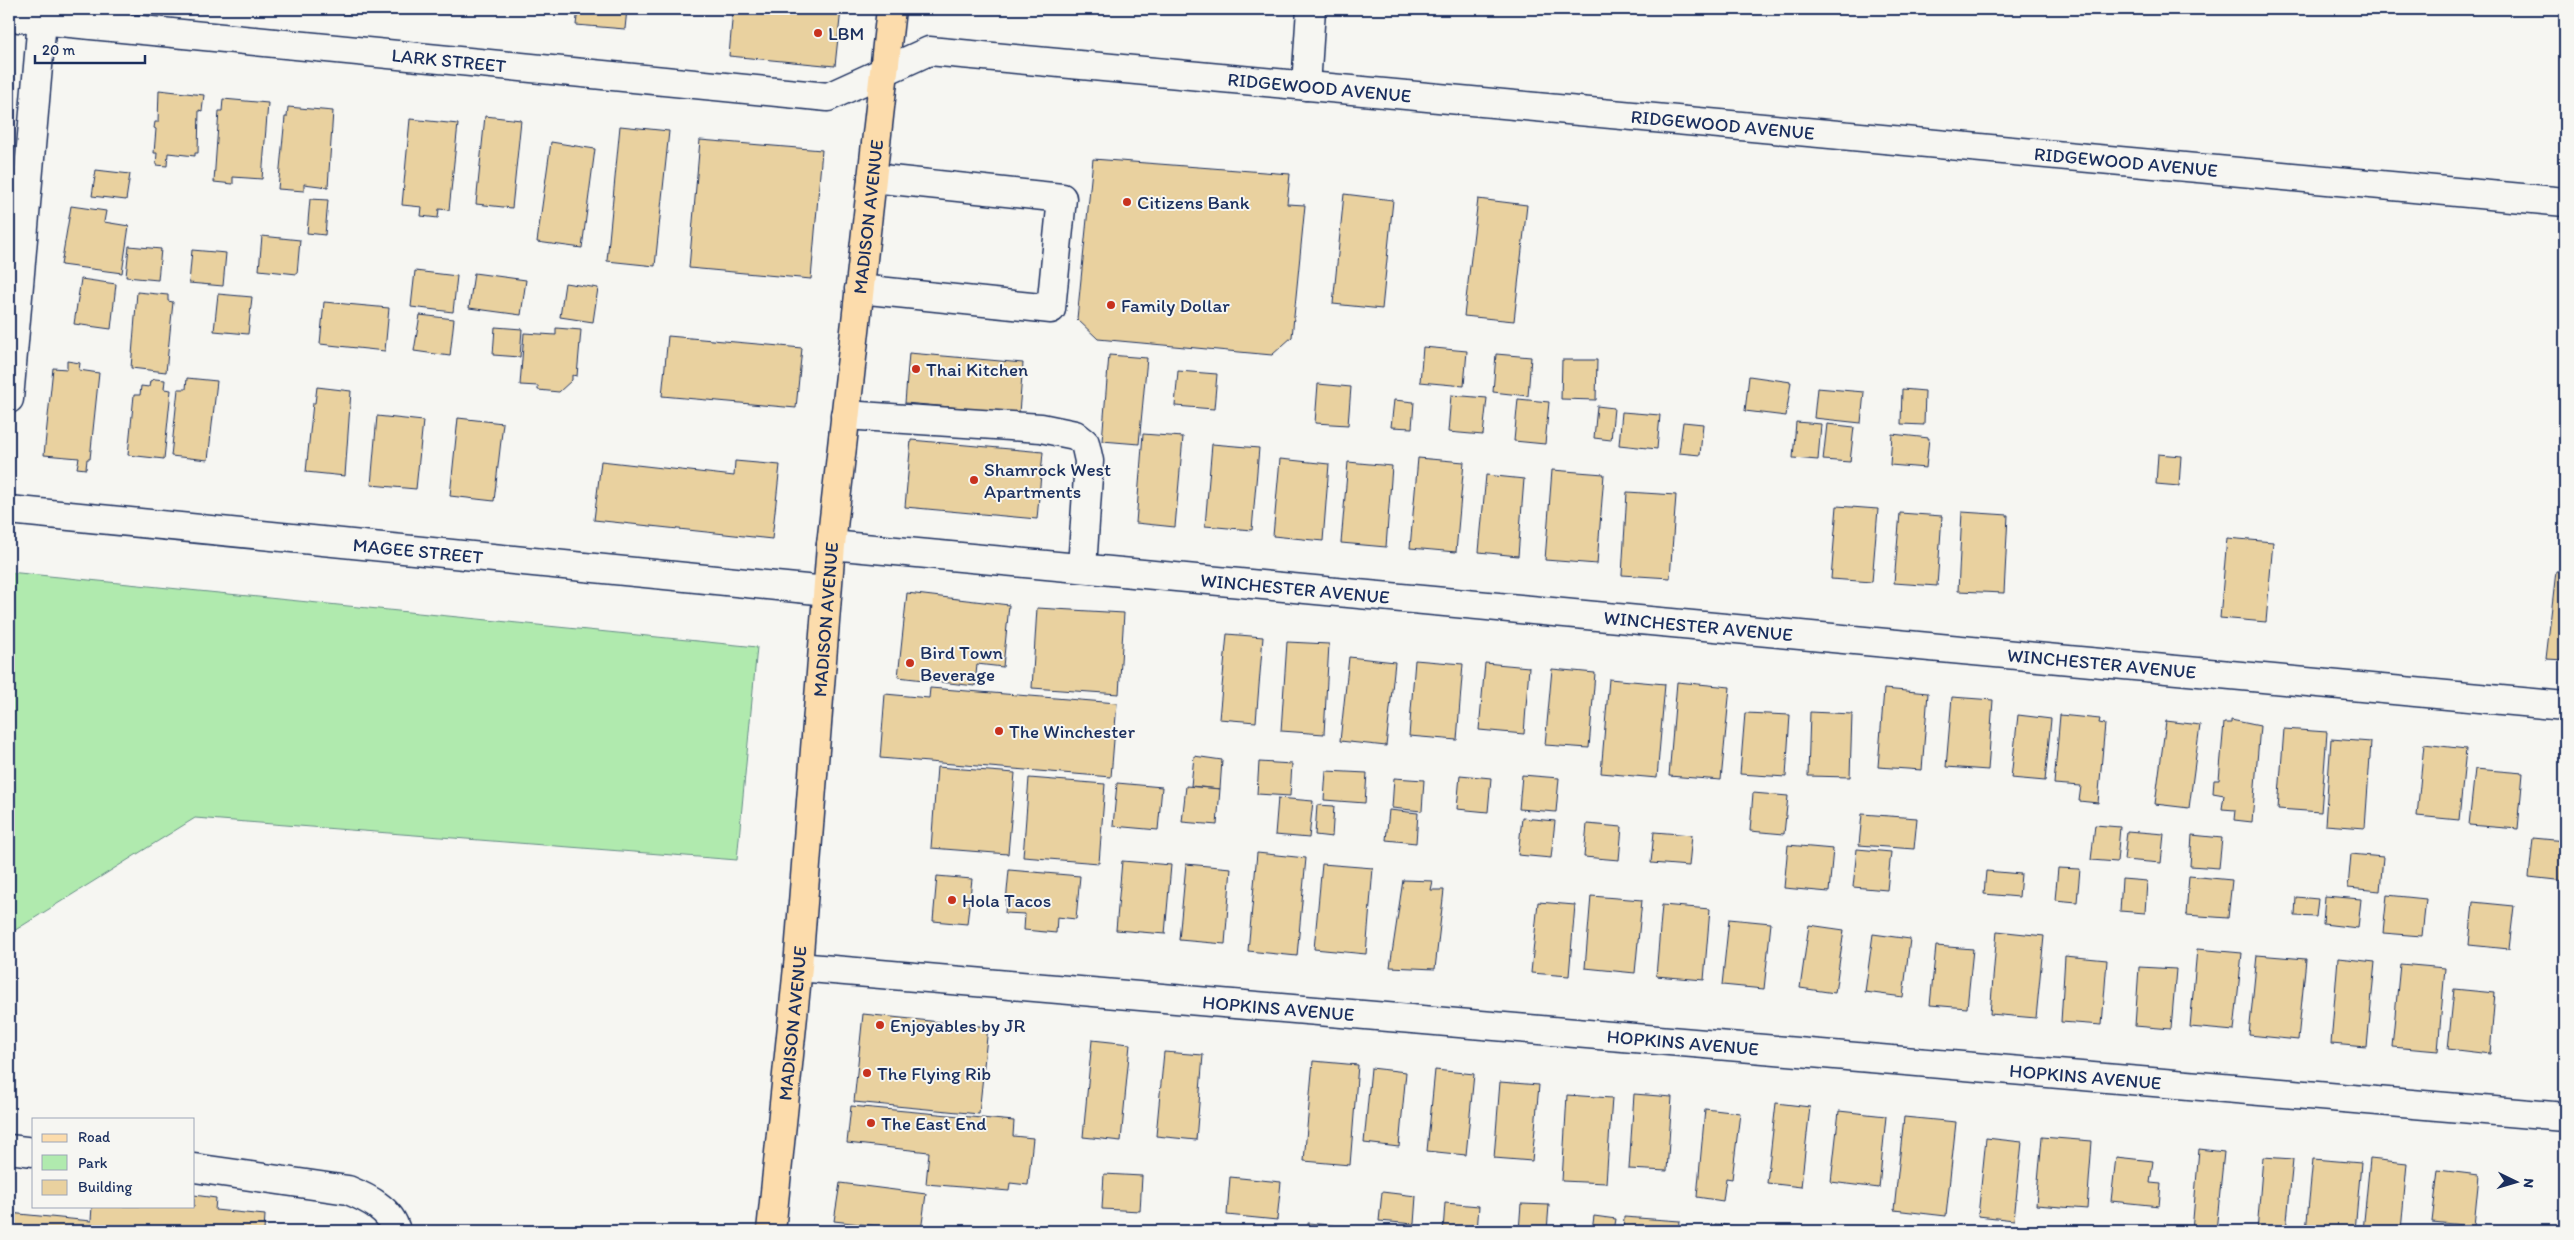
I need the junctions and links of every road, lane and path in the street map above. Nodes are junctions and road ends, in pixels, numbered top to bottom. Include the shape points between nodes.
1 (891, 9) edge
2 (1311, 9) edge
3 (42, 15) edge
4 (9, 17) edge
5 (884, 70) junction
6 (1306, 86) junction
7 (872, 178) junction
8 (2565, 202) edge
9 (860, 289) junction
10 (9, 399) edge
11 (845, 415) junction
12 (9, 510) edge
13 (831, 545) junction
14 (1082, 568) junction
15 (827, 591) junction
16 (2565, 706) edge
17 (798, 967) junction
18 (2565, 1117) edge
19 (9, 1149) edge
20 (32, 1152) edge
21 (195, 1168) edge
22 (396, 1231) edge
23 (771, 1231) edge

1 - 5 main road, MADISON AVENUE
2 - 6 street
3 - 4 street, LARK STREET
3 - 5 street, LARK STREET via 828,98
3 - 10 street
5 - 6 street, RIDGEWOOD AVENUE via 930,51
5 - 7 main road, MADISON AVENUE
6 - 8 street, RIDGEWOOD AVENUE
7 - 9 main road, MADISON AVENUE
7 - 9 street via 1062,198 1050,309
9 - 11 main road, MADISON AVENUE
11 - 13 main road, MADISON AVENUE
11 - 14 street via 1041,428 1075,435 1085,443 1089,462
12 - 15 street, MAGEE STREET
13 - 14 street, WINCHESTER AVENUE
13 - 15 main road, MADISON AVENUE
14 - 16 street, WINCHESTER AVENUE
15 - 17 main road, MADISON AVENUE
17 - 18 street, HOPKINS AVENUE
17 - 23 main road, MADISON AVENUE
19 - 20 street
21 - 22 street via 348,1190 371,1200 386,1213

